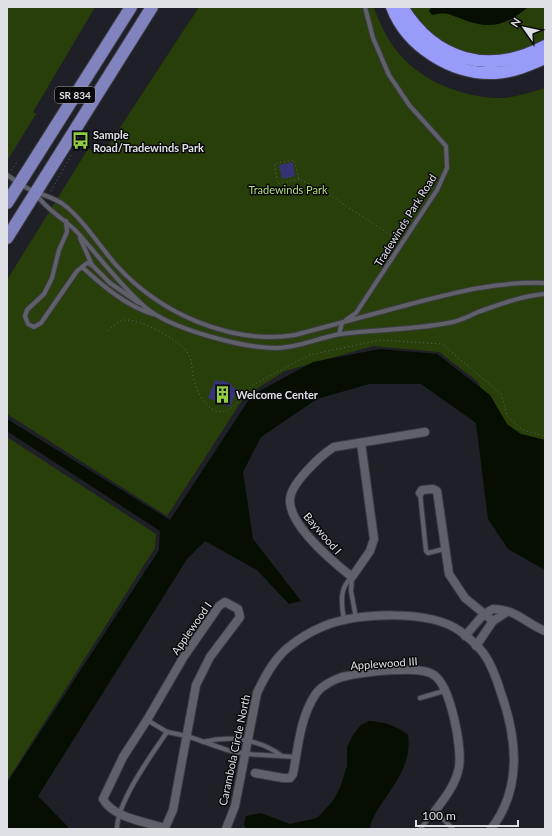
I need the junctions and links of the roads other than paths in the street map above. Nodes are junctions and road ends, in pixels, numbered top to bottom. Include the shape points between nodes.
1 (131, 7) edge
2 (152, 7) edge
3 (365, 7) edge
4 (392, 7) edge
5 (402, 7) edge
6 (545, 46) edge
7 (545, 58) edge
8 (7, 175) edge
9 (19, 183) junction
10 (35, 192) junction
11 (7, 203) edge
12 (66, 221) junction
13 (78, 234) junction
14 (7, 238) edge
15 (92, 264) junction
16 (82, 267) junction
17 (133, 283) junction
18 (545, 283) edge
19 (128, 290) junction
20 (545, 294) edge
21 (146, 308) junction
22 (161, 316) junction
23 (342, 323) junction
24 (331, 326) junction
25 (339, 334) junction
26 (424, 432) dead end
27 (361, 443) junction
28 (420, 493) joint
29 (444, 550) junction
30 (352, 577) junction
31 (507, 612) junction
32 (484, 614) junction
33 (356, 619) junction
34 (344, 622) junction
35 (493, 622) junction
36 (545, 631) edge
37 (466, 636) junction
38 (476, 646) junction
39 (444, 691) junction
40 (420, 698) dead end
41 (147, 720) junction
42 (167, 732) junction
43 (186, 736) junction
44 (248, 741) junction
45 (202, 742) junction
46 (246, 754) junction
47 (282, 756) junction
48 (297, 757) junction
49 (255, 773) dead end
50 (435, 811) junction
51 (119, 814) junction
52 (118, 829) edge
53 (165, 829) edge
54 (226, 829) edge
55 (420, 829) edge
56 (453, 829) edge
57 (491, 829) edge

1 - 9 main road, SR 834
2 - 10 main road, SR 834
3 - 24 lane, Tradewinds Park Road via 373,38 389,75 410,106 446,146 446,168 444,176 356,313
4 - 7 highway via 410,36 422,48 450,64 494,73 518,69
5 - 6 highway via 412,24 426,38 455,56 476,61 496,61 531,54
8 - 9 lane
9 - 10 lane
9 - 11 main road, SR 834
10 - 12 lane via 42,204
10 - 14 main road, SR 834
10 - 17 lane, Tradewinds Park Road via 48,195 63,204
12 - 13 lane
12 - 16 lane via 67,232 59,250 52,278 44,294 27,310 25,316 28,324 34,327 41,323
13 - 15 lane
13 - 19 lane
15 - 16 lane via 87,263
15 - 21 lane via 110,283
16 - 22 lane via 139,310
17 - 19 lane
17 - 24 lane, Tradewinds Park Road via 176,312 234,332 285,337
18 - 23 lane, Tradewinds Park Road via 498,284
19 - 21 lane
20 - 25 lane via 510,300 455,321 428,327
21 - 22 lane
22 - 25 lane via 203,334 254,346 285,348
23 - 24 lane, Tradewinds Park Road
23 - 25 lane
26 - 27 street, Baywood I
27 - 30 street via 374,539 370,551
27 - 30 street, Baywood I via 334,446 324,453 292,490 290,500 291,512 300,526 331,560
28 - 29 lane via 426,551
28 - 29 street via 422,490 437,491
29 - 32 street via 449,574 455,586
30 - 33 lane via 351,591
30 - 34 lane via 346,582 341,598
31 - 32 street via 493,609
31 - 35 street
31 - 36 street via 517,613
32 - 35 street
32 - 37 street
33 - 34 street, Carambola Circle North
33 - 37 street, Carambola Circle North via 406,615 428,617
34 - 44 street, Carambola Circle North via 324,626 288,646 265,676 257,693
35 - 38 street
37 - 38 street, Carambola Circle North
38 - 57 street, Carambola Circle North via 485,654 508,710 514,748 513,777 508,799
39 - 40 lane
39 - 48 street, Applewood III via 435,675 417,670 362,674 326,684 315,694 309,706 303,722
39 - 50 street, Applewood III via 458,738 459,767 453,785
41 - 42 lane
41 - 43 street, Applewood I via 183,658 219,606 225,602 238,609 240,617 210,658 196,685
41 - 51 street, Applewood I via 123,757 103,799 106,806
42 - 43 lane
42 - 51 lane via 141,771
43 - 45 lane
43 - 53 street, Applewood I via 173,810
44 - 45 lane via 221,738
44 - 46 street, Carambola Circle North
44 - 47 lane via 273,749
45 - 46 lane
46 - 47 lane
46 - 54 street, Carambola Circle North via 235,806
47 - 48 lane
48 - 49 street, Applewood III via 290,778
50 - 55 lane, Applewood III
50 - 56 lane
51 - 52 lane
51 - 53 street, Applewood I

